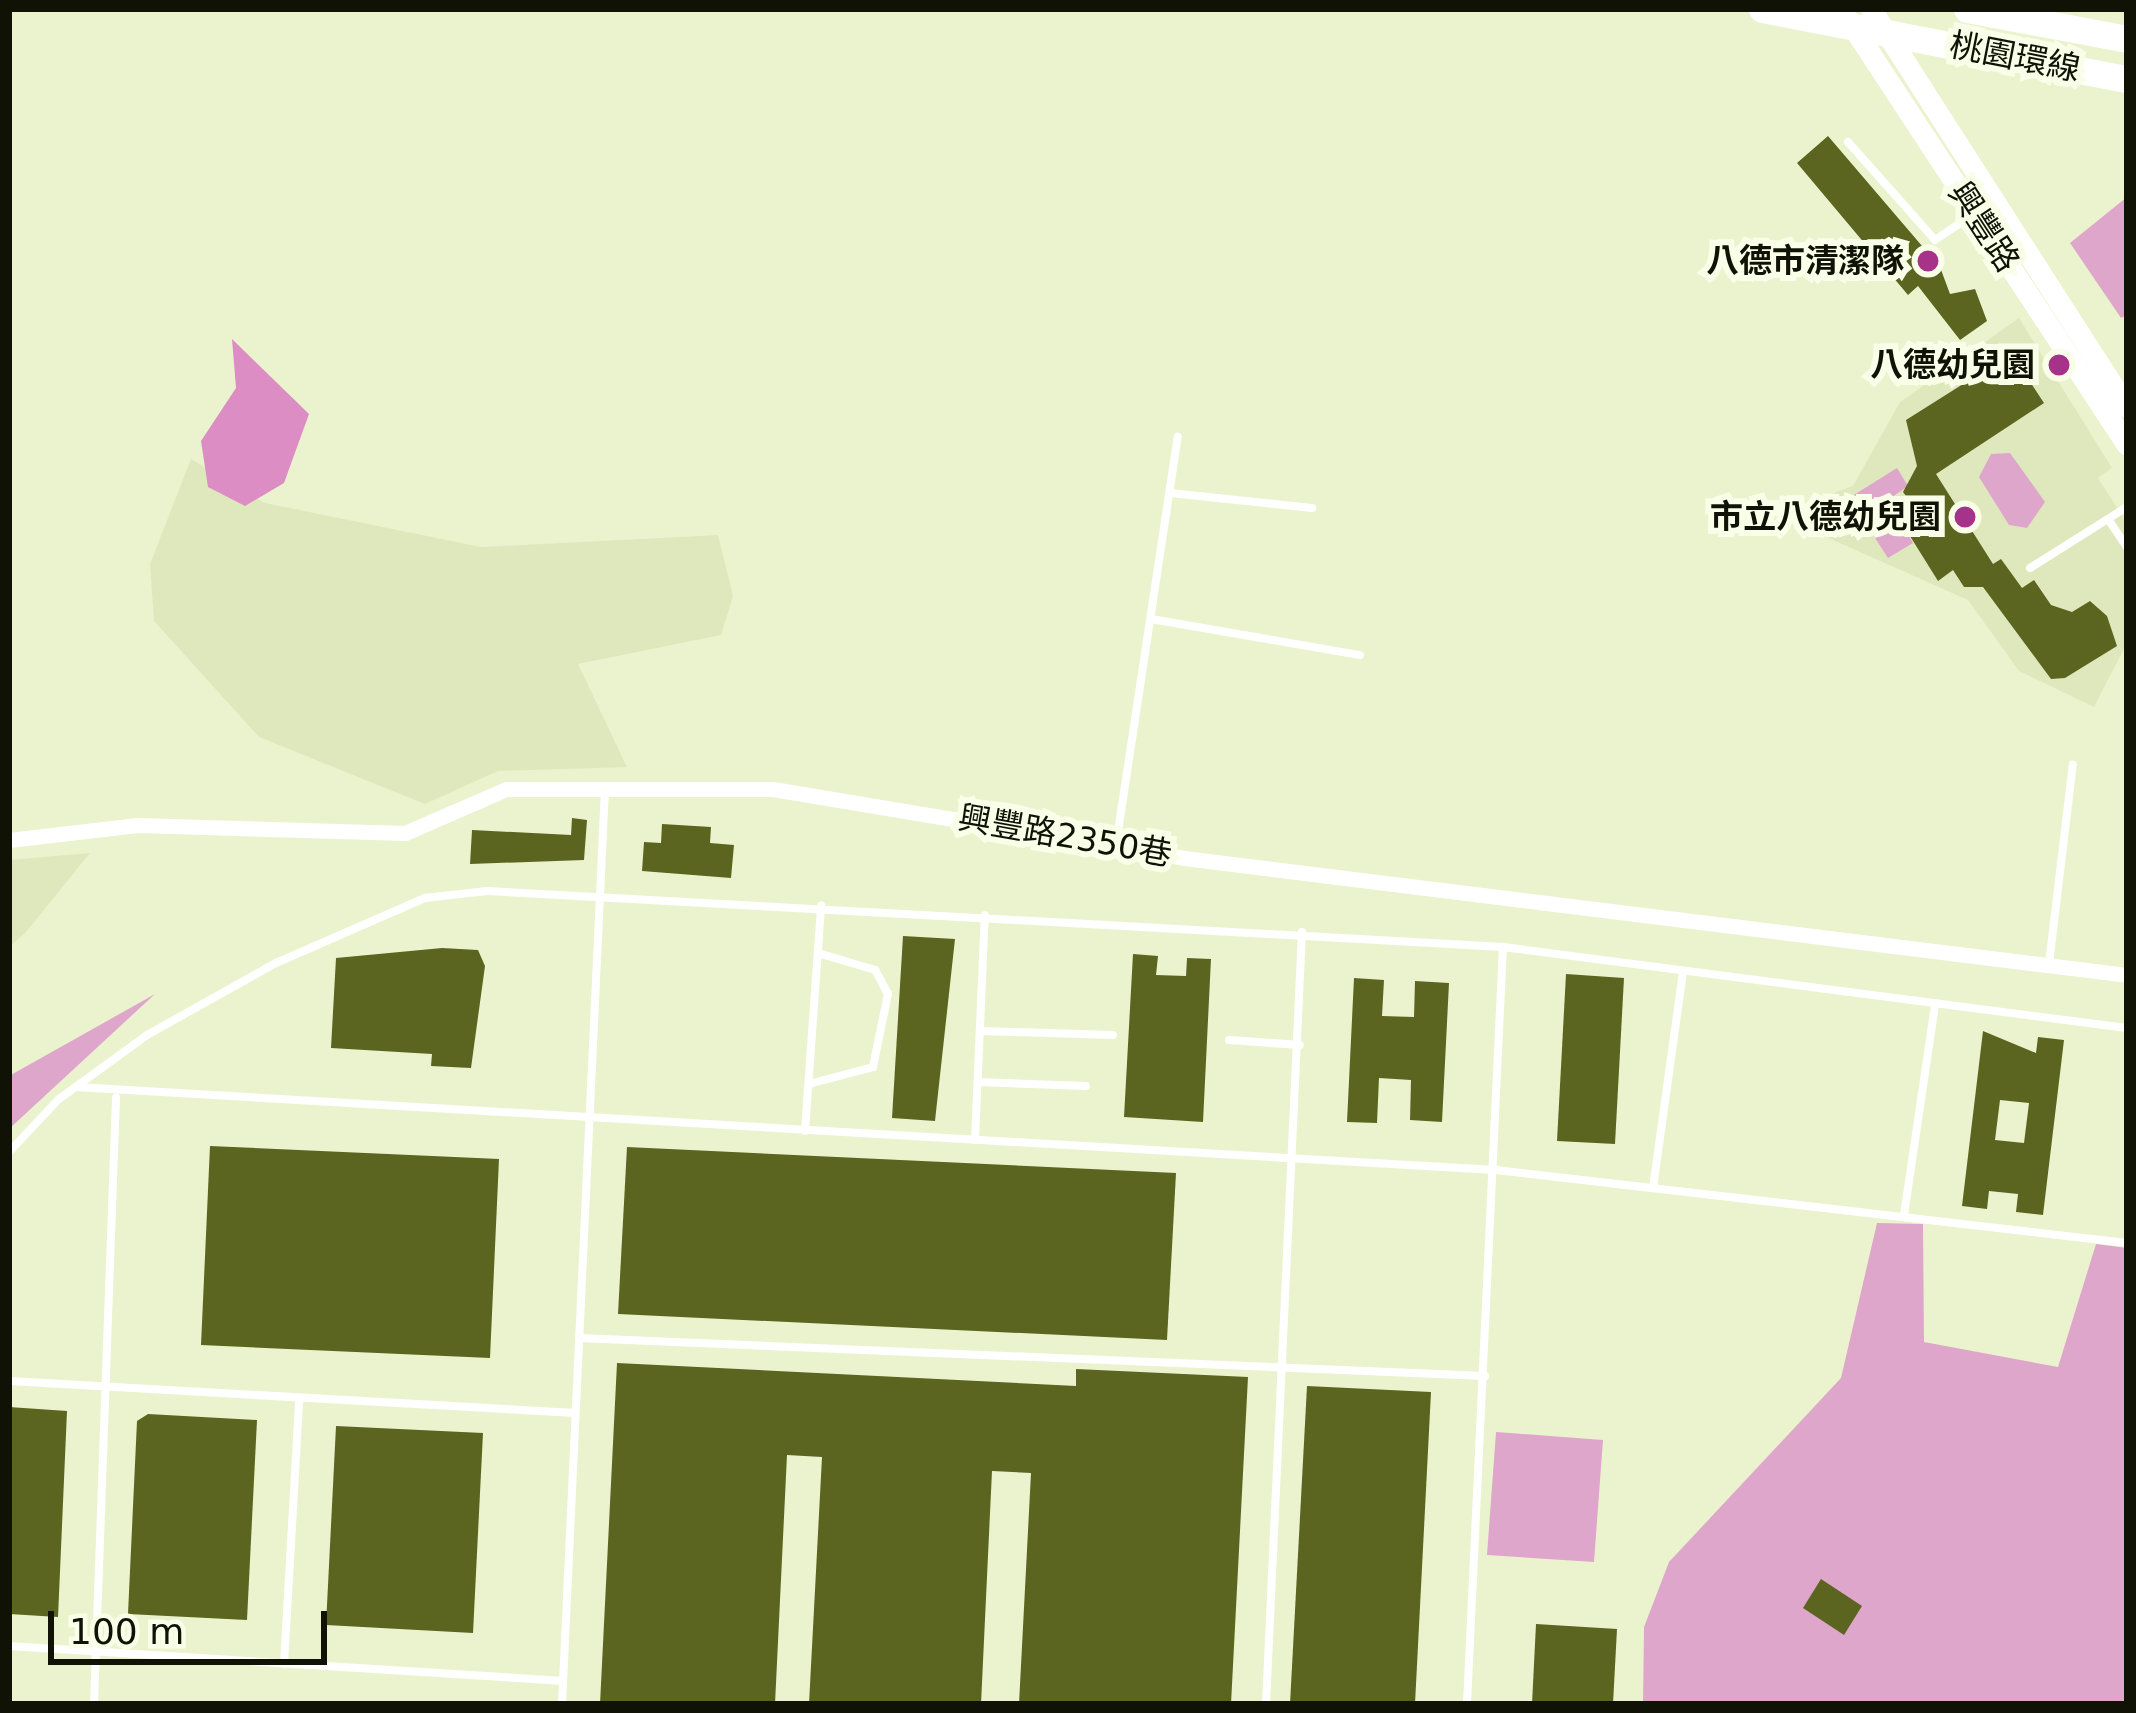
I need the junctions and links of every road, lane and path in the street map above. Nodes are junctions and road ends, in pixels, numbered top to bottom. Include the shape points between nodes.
1 (1762, 9) edge
2 (1841, 9) edge
3 (1870, 9) edge
4 (1966, 9) edge
5 (2127, 39) edge
6 (2127, 79) edge
7 (1848, 142) dead end
8 (1984, 207) junction
9 (2127, 407) edge
10 (1178, 437) dead end
11 (2127, 445) edge
12 (1170, 494) junction
13 (2127, 507) edge
14 (1312, 508) dead end
15 (2108, 519) junction
16 (2127, 547) edge
17 (2030, 568) dead end
18 (1150, 619) junction
19 (1360, 655) dead end
20 (2073, 764) dead end
21 (605, 786) junction
22 (9, 840) edge
23 (1116, 847) junction
24 (600, 892) junction
25 (821, 905) junction
26 (985, 915) junction
27 (1303, 932) junction
28 (1503, 946) junction
29 (818, 953) junction
30 (2049, 965) junction
31 (1683, 971) junction
32 (2127, 975) edge
33 (1935, 1006) junction
34 (2127, 1028) edge
35 (980, 1030) junction
36 (1113, 1035) dead end
37 (1229, 1040) dead end
38 (1300, 1045) junction
39 (978, 1082) junction
40 (808, 1084) junction
41 (1086, 1086) dead end
42 (75, 1087) junction
43 (116, 1097) junction
44 (589, 1120) junction
45 (806, 1132) junction
46 (975, 1140) junction
47 (9, 1152) edge
48 (1297, 1157) junction
49 (1496, 1170) junction
50 (1652, 1188) junction
51 (1904, 1215) junction
52 (2127, 1243) edge
53 (579, 1338) junction
54 (1285, 1367) junction
55 (1486, 1376) junction
56 (9, 1381) edge
57 (106, 1391) junction
58 (299, 1400) junction
59 (575, 1413) junction
60 (9, 1646) edge
61 (97, 1652) junction
62 (284, 1664) junction
63 (563, 1681) junction
64 (94, 1704) edge
65 (562, 1704) edge
66 (1266, 1704) edge
67 (1467, 1704) edge

1 - 6 highway, 桃園環線
2 - 8 main road, 興豐路
3 - 8 main road, 興豐路
4 - 5 highway, 桃園環線
7 - 8 lane via 1934,239
8 - 9 main road, 興豐路
8 - 11 main road, 興豐路
10 - 12 lane
12 - 14 lane
12 - 18 lane
13 - 15 lane
15 - 16 lane
15 - 17 lane
18 - 19 lane
18 - 23 lane
20 - 30 lane
21 - 22 street, 興豐路2350巷 via 506,789 405,833 137,825
21 - 23 street, 興豐路2350巷 via 773,789
21 - 24 lane
23 - 30 street, 興豐路2350巷
24 - 25 lane
24 - 42 lane via 425,898 276,963
24 - 44 lane
25 - 26 lane
25 - 29 lane
26 - 27 lane
26 - 35 lane
27 - 28 lane
27 - 38 lane
28 - 31 lane
28 - 49 lane
29 - 40 lane
29 - 40 lane via 875,970 888,994 873,1066
30 - 32 street, 興豐路2350巷
31 - 33 lane
31 - 50 lane
33 - 34 lane
33 - 51 lane
35 - 36 lane
35 - 39 lane
37 - 38 lane
38 - 48 lane
39 - 41 lane
39 - 46 lane
40 - 45 lane
42 - 43 lane
42 - 47 lane
43 - 44 lane
43 - 57 lane
44 - 45 lane
44 - 53 lane
45 - 46 lane
46 - 48 lane
48 - 49 lane
48 - 54 lane
49 - 50 lane
49 - 55 lane
50 - 51 lane
51 - 52 lane
53 - 54 lane
53 - 59 lane
54 - 55 lane
54 - 66 lane
55 - 67 lane
56 - 57 lane
57 - 58 lane
57 - 61 lane
58 - 59 lane
58 - 62 lane
59 - 63 lane
60 - 61 lane
61 - 62 lane
61 - 64 lane
62 - 63 lane
63 - 65 lane

